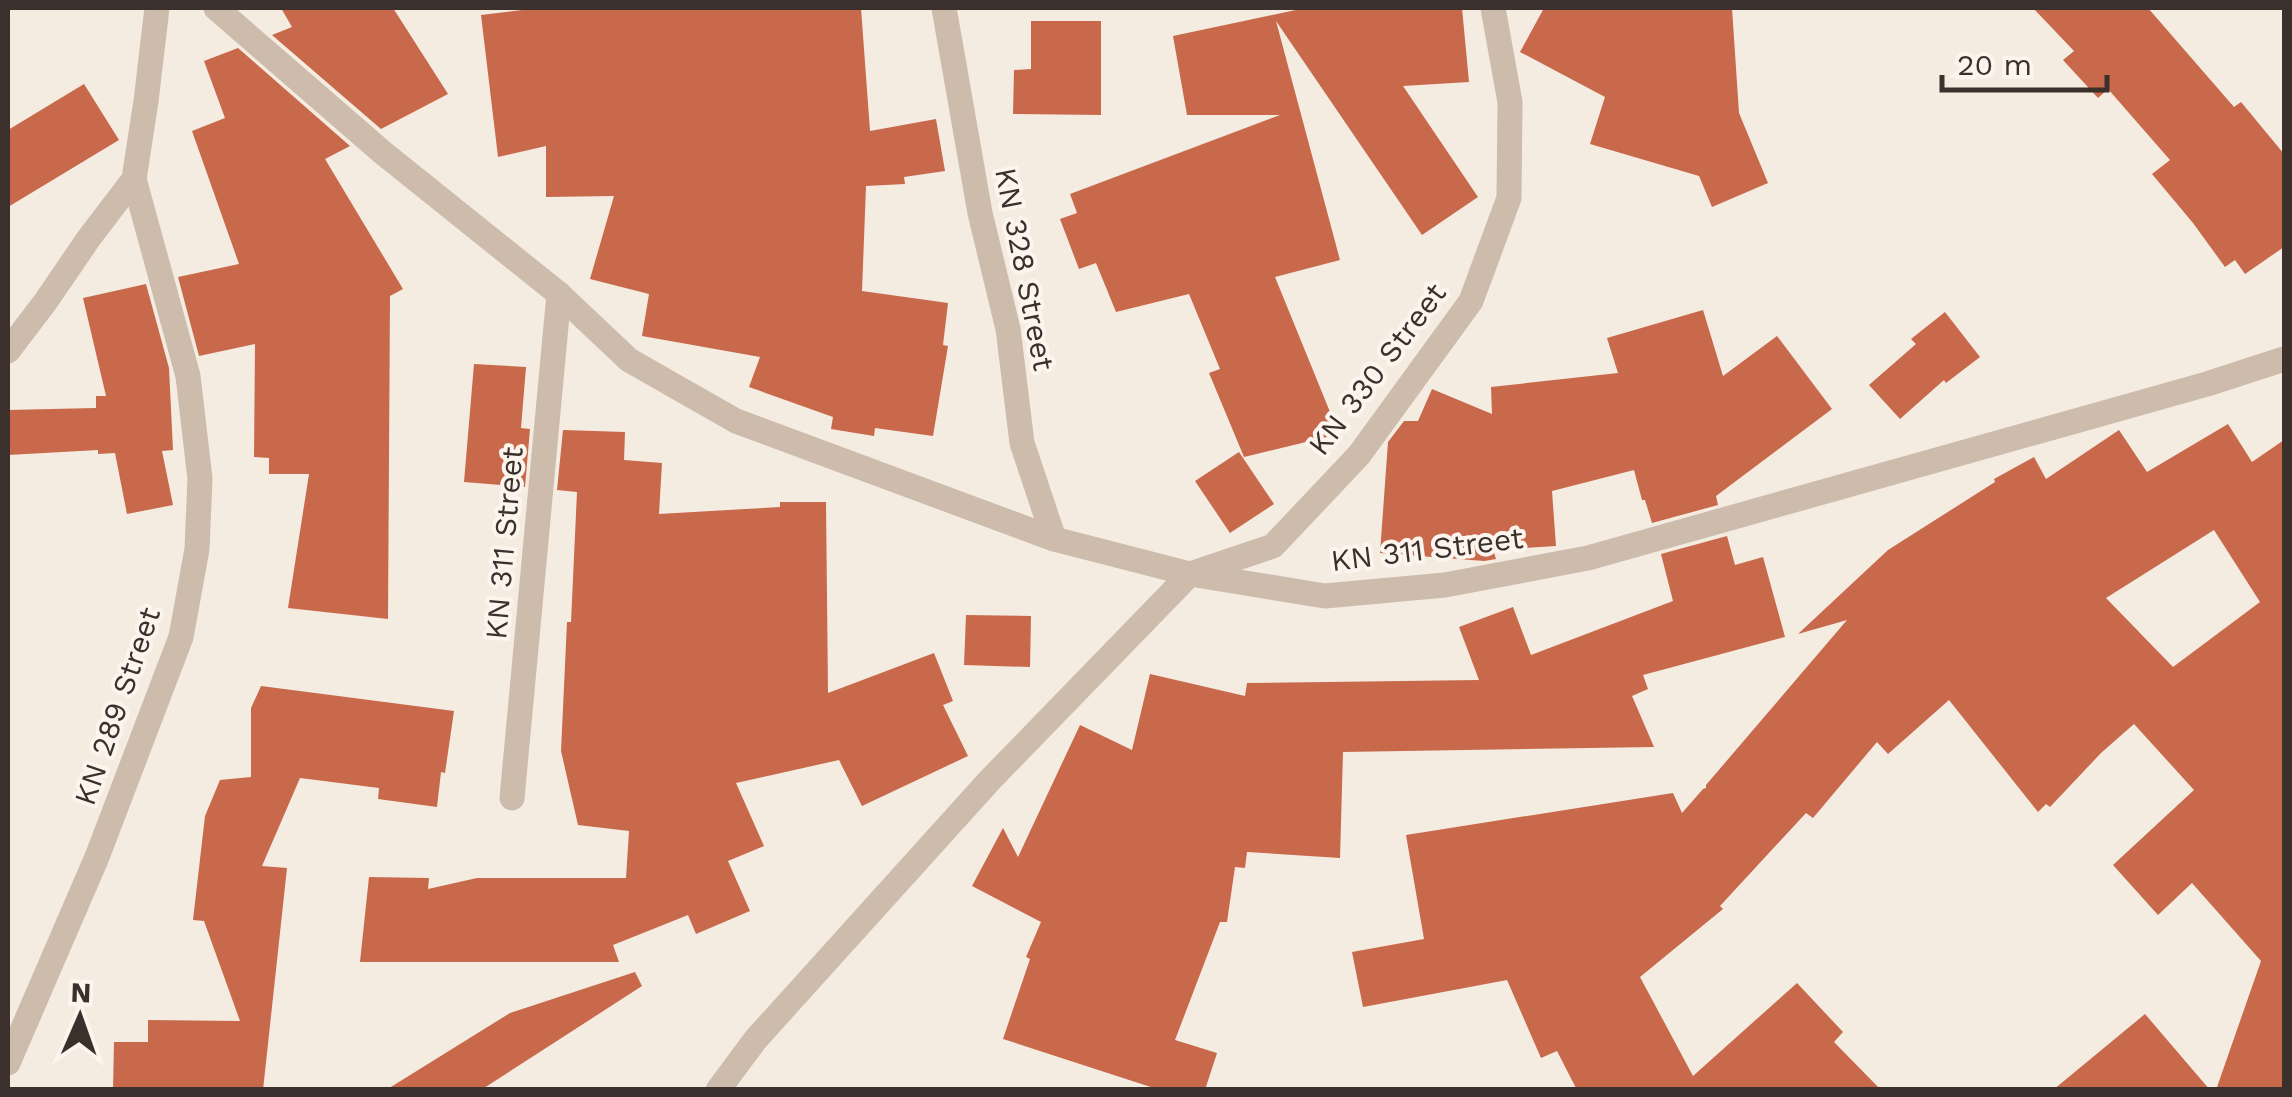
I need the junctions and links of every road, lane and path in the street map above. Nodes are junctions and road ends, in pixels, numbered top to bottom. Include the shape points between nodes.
1 (157, 8) edge
2 (216, 8) edge
3 (944, 8) edge
4 (1493, 8) edge
5 (134, 179) junction
6 (560, 294) junction
7 (8, 351) edge
8 (2284, 359) edge
9 (1054, 539) junction
10 (1190, 574) junction
11 (512, 798) dead end
12 (8, 1064) edge
13 (718, 1090) edge

1 - 5 street
2 - 6 street, KN 311 Street
3 - 9 street, KN 328 Street via 1008,329 1022,443
4 - 10 street, KN 330 Street via 1510,102 1509,198 1472,302 1359,455 1273,546
5 - 7 street
5 - 12 street, KN 289 Street via 188,376 200,479 197,549 181,637
6 - 9 street, KN 311 Street via 629,360 736,421
6 - 11 street, KN 311 Street
8 - 10 street, KN 311 Street via 1588,558 1445,585 1325,596
9 - 10 street, KN 311 Street
10 - 13 street via 989,781

